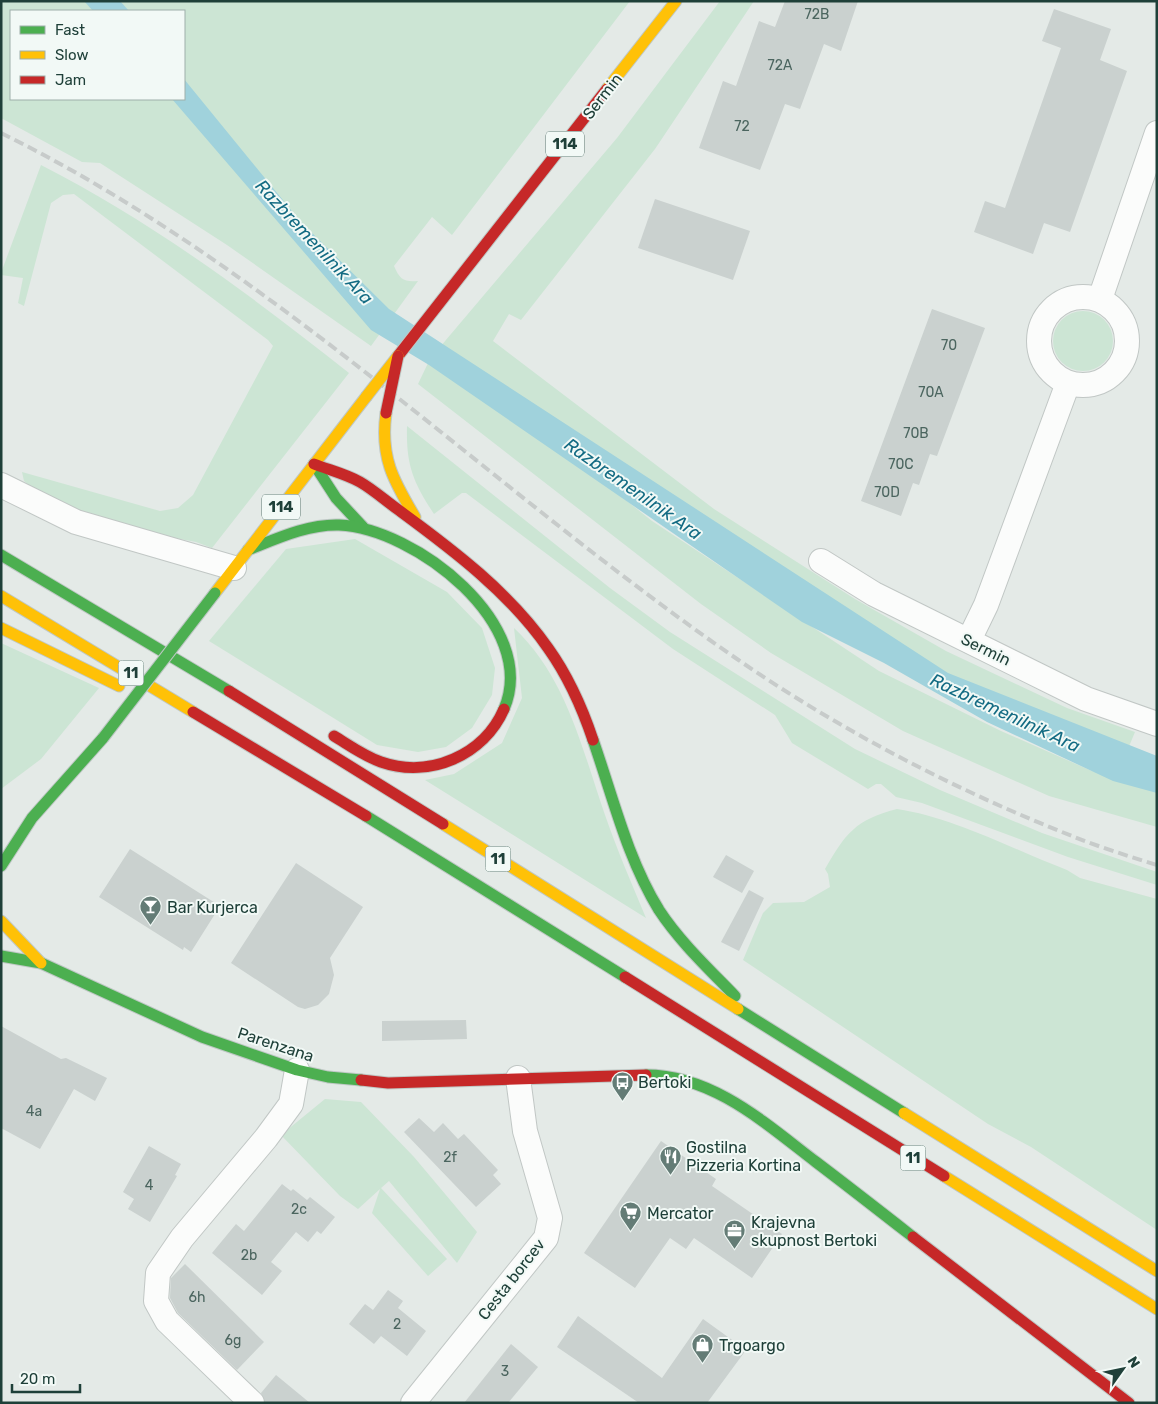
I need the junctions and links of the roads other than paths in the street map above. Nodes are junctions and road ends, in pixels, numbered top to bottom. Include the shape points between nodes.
1 (676, 1) edge
2 (1157, 133) edge
3 (1100, 299) junction
4 (398, 356) junction
5 (1068, 383) junction
6 (314, 464) junction
7 (1, 486) edge
8 (419, 525) junction
9 (363, 527) junction
10 (1, 555) edge
11 (241, 559) junction
12 (821, 561) dead end
13 (1, 596) edge
14 (1, 628) edge
15 (969, 640) junction
16 (231, 692) junction
17 (264, 699) dead end
18 (147, 701) dead end
19 (164, 709) dead end
20 (1157, 724) edge
21 (324, 730) dead end
22 (260, 751) junction
23 (32, 818) junction
24 (9, 828) dead end
25 (1, 866) edge
26 (1, 921) edge
27 (1, 956) edge
28 (41, 963) junction
29 (764, 1026) junction
30 (297, 1070) junction
31 (518, 1078) junction
32 (1157, 1271) edge
33 (1157, 1309) edge
34 (252, 1403) edge
35 (413, 1403) edge
36 (1129, 1403) edge

1 - 4 main road, Sermin / 114
2 - 3 street
3 - 5 street via 1112,307 1125,326 1128,336 1126,355 1116,371 1106,379 1094,384
3 - 5 street via 1080,296 1069,299 1054,308 1043,322 1039,346 1042,358 1048,368
4 - 6 main road, 114, bridge
4 - 8 main road, bridge via 382,434 386,464
5 - 15 street via 986,605
6 - 8 main road via 354,479
6 - 9 main road via 336,500
6 - 11 main road, 114
7 - 11 street via 76,522
8 - 29 main road via 486,581 532,628 562,668 587,723 634,862 652,899 695,954
9 - 11 main road via 339,525 298,530
9 - 21 main road via 420,555 468,592 489,616 506,645 511,689 497,725 476,746 468,753 431,767 387,764
10 - 16 main road, 11
11 - 23 main road, 114, bridge via 103,738
12 - 15 street, Sermin via 874,594
13 - 22 main road, 11
14 - 18 main road
15 - 20 street, Sermin via 1086,699
16 - 17 main road
16 - 29 main road, 11
19 - 22 main road
22 - 33 main road, 11
23 - 24 main road, 114
23 - 25 main road, 114
26 - 28 main road, Parenzana
27 - 28 main road, Parenzana
28 - 30 main road, Parenzana via 202,1037
29 - 32 main road, 11
30 - 31 main road, Parenzana via 328,1077 388,1083
30 - 34 street via 291,1104 182,1238 158,1273 156,1301 167,1321
31 - 35 street, Cesta borcev via 525,1131 550,1218 546,1238
31 - 36 main road, Parenzana via 662,1075 721,1094 770,1127

